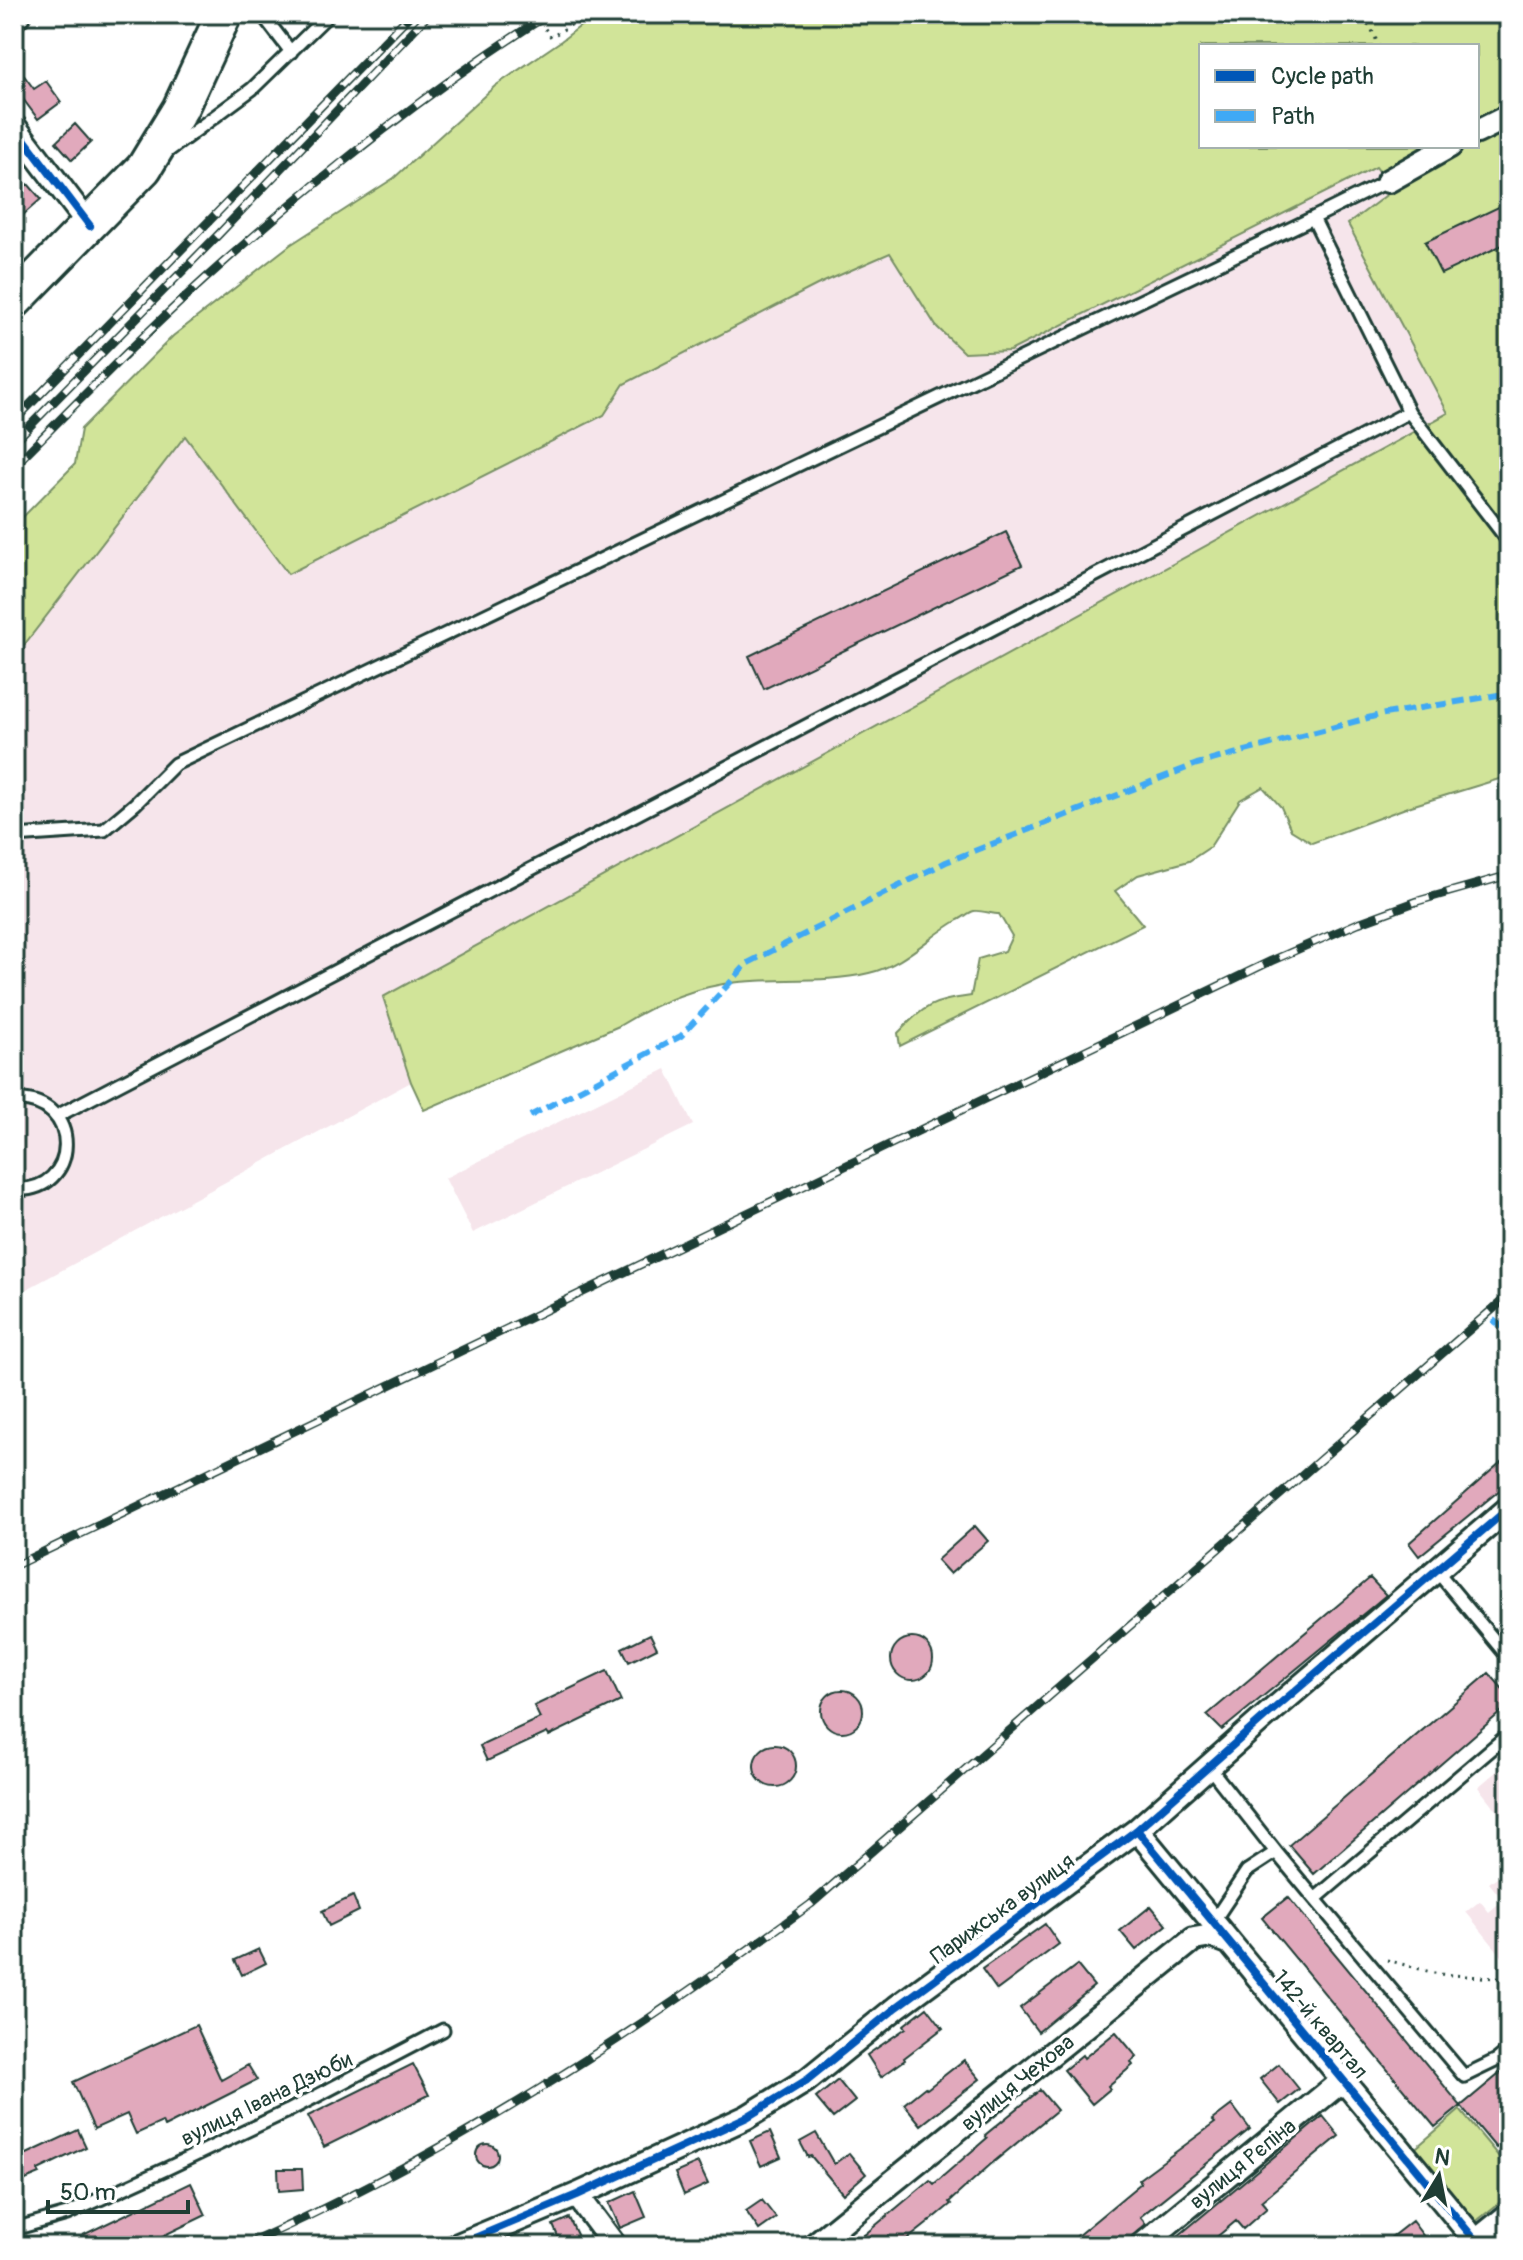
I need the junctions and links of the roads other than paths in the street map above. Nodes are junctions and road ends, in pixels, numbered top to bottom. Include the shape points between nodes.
1 (19, 14) edge
2 (224, 14) edge
3 (262, 14) edge
4 (329, 14) edge
5 (14, 19) edge
6 (291, 52) junction
7 (1509, 116) edge
8 (14, 126) edge
9 (1479, 131) edge
10 (1446, 148) edge
11 (144, 168) junction
12 (1388, 181) joint
13 (1313, 218) junction
14 (90, 226) junction
15 (14, 301) edge
16 (1409, 412) junction
17 (1509, 542) edge
18 (14, 836) edge
19 (14, 1100) edge
20 (57, 1116) junction
21 (14, 1189) edge
22 (1509, 1508) edge
23 (1436, 1570) junction
24 (1509, 1658) edge
25 (1509, 1734) edge
26 (1209, 1767) junction
27 (1137, 1830) junction
28 (1276, 1852) junction
29 (1315, 1899) junction
30 (1213, 1923) junction
31 (1228, 1942) junction
32 (443, 2030) dead end
33 (1509, 2050) edge
34 (1344, 2079) junction
35 (577, 2195) junction
36 (1509, 2217) edge
37 (14, 2229) edge
38 (1477, 2245) edge
39 (456, 2246) edge
40 (615, 2246) edge
41 (813, 2246) edge
42 (1141, 2246) edge

1 - 5 street
2 - 11 main road via 180,109
3 - 6 lane
4 - 6 lane
6 - 11 lane via 252,89
7 - 9 street
8 - 14 street
10 - 12 street
11 - 14 main road
12 - 13 lane
13 - 16 lane
13 - 18 lane via 175,764 104,830
14 - 15 main road
16 - 17 lane
16 - 20 lane
19 - 20 lane via 27,1099
20 - 21 lane via 65,1132 61,1166 34,1188
22 - 23 street, Парижська вулиця
23 - 24 lane
23 - 26 street, Парижська вулиця
25 - 29 lane
26 - 27 street, Парижська вулиця
26 - 28 lane
27 - 30 street, 142-й квартал
27 - 35 street, Парижська вулиця via 797,2087 747,2117
28 - 29 lane
28 - 30 lane via 1247,1871
29 - 33 lane via 1464,2076
30 - 31 street, 142-й квартал
31 - 34 street, 142-й квартал
31 - 41 street, вулиця Чехова via 1212,1936 1194,1939
32 - 37 lane, вулиця Івана Дзюби via 154,2175 67,2214
34 - 38 street, 142-й квартал
34 - 42 street, вулиця Рєпіна
35 - 39 street, Парижська вулиця
35 - 40 street
36 - 38 street

